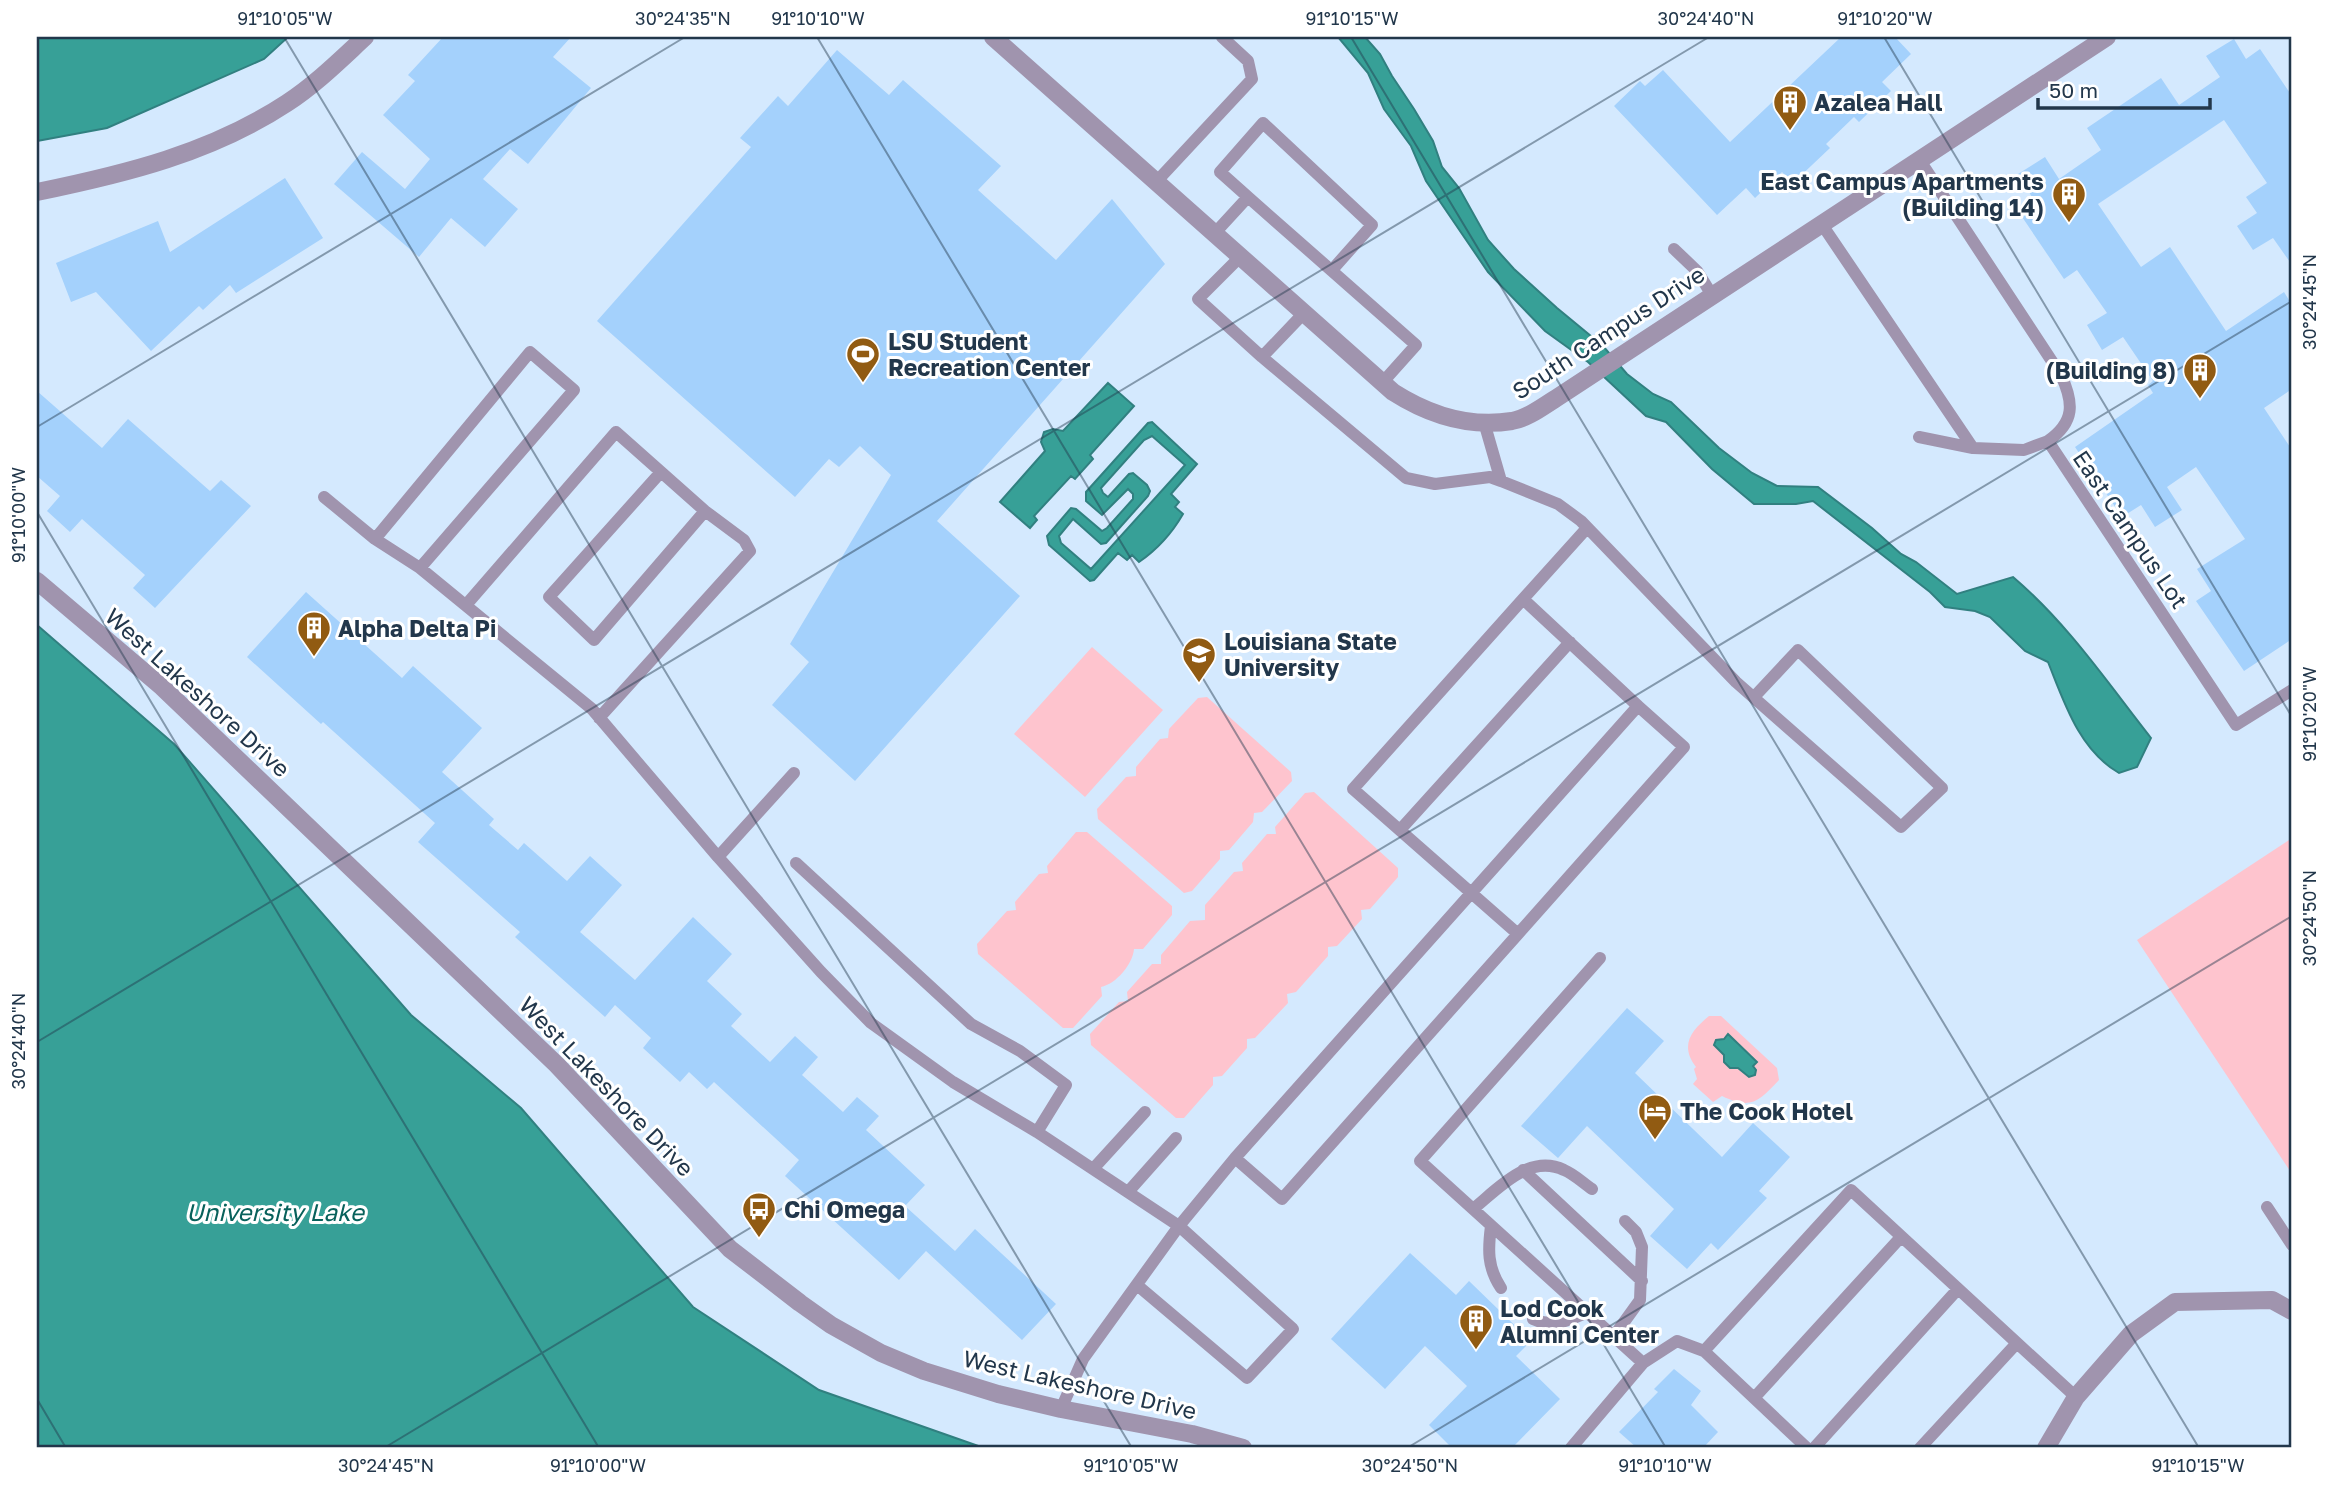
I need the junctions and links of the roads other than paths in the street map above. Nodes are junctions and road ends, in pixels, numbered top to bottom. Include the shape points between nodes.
1 (365, 37) edge
2 (993, 37) edge
3 (1222, 37) edge
4 (2107, 37) edge
5 (1919, 159) junction
6 (1157, 181) junction
7 (37, 192) edge
8 (1248, 197) junction
9 (1821, 223) junction
10 (1214, 234) junction
11 (1674, 249) dead end
12 (1240, 257) junction
13 (1332, 270) junction
14 (1712, 295) junction
15 (1303, 314) junction
16 (1262, 357) junction
17 (1382, 383) junction
18 (1484, 422) junction
19 (1919, 437) dead end
20 (2048, 441) junction
21 (1973, 448) junction
22 (661, 472) junction
23 (1501, 481) junction
24 (324, 497) dead end
25 (705, 511) junction
26 (1587, 528) junction
27 (375, 539) junction
28 (420, 568) junction
29 (37, 581) edge
30 (1523, 599) junction
31 (466, 604) junction
32 (1570, 642) junction
33 (2292, 691) edge
34 (1754, 697) junction
35 (1638, 706) junction
36 (599, 718) junction
37 (794, 773) dead end
38 (1400, 830) junction
39 (718, 857) junction
40 (796, 863) dead end
41 (1470, 892) junction
42 (1518, 934) junction
43 (1600, 958) dead end
44 (1145, 1112) dead end
45 (1037, 1132) junction
46 (1176, 1138) dead end
47 (1235, 1158) junction
48 (1093, 1169) junction
49 (1522, 1170) junction
50 (1592, 1189) dead end
51 (1128, 1192) junction
52 (2267, 1207) dead end
53 (1473, 1209) junction
54 (1625, 1221) dead end
55 (1179, 1226) junction
56 (1491, 1226) junction
57 (1901, 1237) junction
58 (2292, 1245) edge
59 (1642, 1281) junction
60 (1137, 1285) junction
61 (1501, 1287) dead end
62 (1958, 1289) junction
63 (2292, 1311) edge
64 (1588, 1312) junction
65 (1533, 1319) dead end
66 (1614, 1336) junction
67 (2017, 1343) junction
68 (1704, 1351) junction
69 (1643, 1363) junction
70 (2076, 1397) junction
71 (1754, 1398) junction
72 (1061, 1409) junction
73 (1243, 1448) edge
74 (1571, 1448) edge
75 (1807, 1448) edge
76 (1814, 1448) edge
77 (1920, 1448) edge
78 (2046, 1448) edge

1 - 7 street via 289,102 228,136 120,175
2 - 6 street, South Campus Drive
3 - 6 lane via 1248,61 1252,79
4 - 5 street, South Campus Drive
5 - 9 street, South Campus Drive
5 - 20 lane, East Campus Lot via 2066,385 2069,413
6 - 10 street, South Campus Drive
8 - 10 lane
8 - 13 lane
8 - 13 lane via 1220,172 1263,123 1372,225
9 - 14 street, South Campus Drive
9 - 21 lane
10 - 12 street, South Campus Drive
11 - 14 lane via 1697,271
12 - 15 street, South Campus Drive
12 - 16 lane via 1198,299
13 - 17 lane via 1416,345
14 - 18 street, South Campus Drive via 1526,416
15 - 16 lane
15 - 17 street, South Campus Drive
16 - 23 lane via 1406,478 1435,484 1490,477
17 - 18 street, South Campus Drive via 1424,411
18 - 23 lane
19 - 21 lane
20 - 21 lane via 2024,450
20 - 33 lane, East Campus Lot via 2236,725
22 - 25 lane
22 - 25 lane via 549,597 594,640
22 - 31 lane via 616,432
23 - 26 lane via 1558,504
24 - 27 lane
25 - 36 lane via 744,540 750,551
26 - 30 lane
26 - 34 lane
27 - 28 lane
27 - 28 lane via 530,352 574,390
28 - 31 lane
29 - 72 street, West Lakeshore Drive via 162,687 557,1065 738,1256 831,1325 881,1353 924,1371
30 - 32 lane
30 - 38 lane via 1353,789
31 - 36 lane
32 - 35 lane
32 - 38 lane
34 - 34 lane via 1901,827 1942,788 1798,650
35 - 41 lane
35 - 42 lane via 1684,747
36 - 39 lane
37 - 39 lane
38 - 41 lane
39 - 45 lane via 871,1023 953,1082
40 - 45 lane via 971,1024 1020,1051 1066,1086
41 - 42 lane
41 - 47 lane
42 - 47 lane via 1282,1199
43 - 53 lane via 1420,1161
44 - 48 lane
45 - 48 lane
46 - 51 lane
47 - 55 lane
48 - 51 lane
49 - 50 lane via 1539,1164 1563,1169
49 - 53 lane
49 - 59 lane
51 - 55 lane
52 - 58 lane
53 - 56 lane
54 - 59 lane via 1642,1247
55 - 60 lane
55 - 60 lane via 1293,1329 1247,1378
56 - 61 lane via 1488,1251 1492,1275
56 - 64 lane
57 - 62 lane
57 - 68 lane via 1851,1190
57 - 71 lane
59 - 66 lane via 1640,1300
60 - 72 lane via 1083,1359
62 - 67 lane
62 - 76 lane
63 - 70 street via 2272,1300 2175,1302 2131,1334
64 - 65 lane via 1545,1325
64 - 66 lane
66 - 69 lane
67 - 70 lane
67 - 77 lane
68 - 69 lane via 1677,1341
68 - 71 lane
69 - 74 lane
70 - 78 street
71 - 75 lane
72 - 73 street, West Lakeshore Drive

